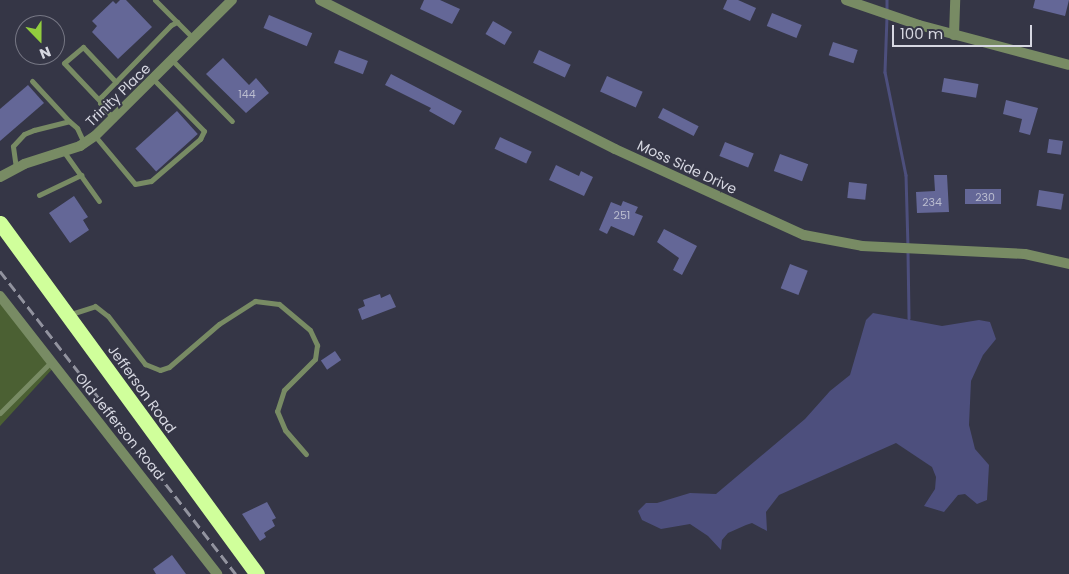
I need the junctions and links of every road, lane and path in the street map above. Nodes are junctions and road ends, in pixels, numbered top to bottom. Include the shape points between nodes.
1 (156, 0) edge
2 (232, 0) edge
3 (320, 0) edge
4 (846, 0) edge
5 (955, 0) edge
6 (177, 22) junction
7 (954, 35) junction
8 (194, 40) junction
9 (173, 61) junction
10 (1069, 65) edge
11 (154, 80) junction
12 (32, 81) dead end
13 (116, 82) junction
14 (99, 100) junction
15 (115, 119) junction
16 (69, 121) junction
17 (232, 121) dead end
18 (95, 136) junction
19 (85, 143) junction
20 (64, 152) junction
21 (16, 168) junction
22 (81, 175) junction
23 (0, 177) edge
24 (39, 195) dead end
25 (99, 202) dead end
26 (0, 223) edge
27 (1069, 264) edge
28 (0, 296) edge
29 (68, 316) junction
30 (51, 362) junction
31 (0, 413) edge
32 (306, 454) dead end
33 (217, 574) edge
34 (257, 574) edge

1 - 6 lane
2 - 8 street, Trinity Place
3 - 27 street, Moss Side Drive via 614,149 804,235 862,246 1026,254
4 - 7 street
5 - 7 street
6 - 8 lane
6 - 13 lane
7 - 10 street
8 - 9 street, Trinity Place
9 - 11 street, Trinity Place
9 - 17 lane
11 - 15 street, Trinity Place
11 - 18 lane via 204,131 200,139 151,180 135,184
12 - 16 lane
13 - 14 lane
13 - 14 lane via 83,48 64,63
14 - 15 lane
15 - 18 street, Trinity Place
16 - 19 lane
16 - 21 lane via 34,130 17,140 13,146
18 - 19 street, Trinity Place
19 - 20 street, Trinity Place
20 - 21 street, Trinity Place
20 - 22 lane
21 - 23 street, Trinity Place
22 - 24 lane
22 - 25 lane
26 - 29 highway, Jefferson Road
28 - 30 street, Old Jefferson Road
29 - 32 lane via 95,306 108,316 145,364 160,370 169,367 219,324 255,301 279,304 310,330 316,345 315,359 284,390 277,411 285,430
29 - 34 highway, Jefferson Road
30 - 31 lane
30 - 33 street, Old Jefferson Road

